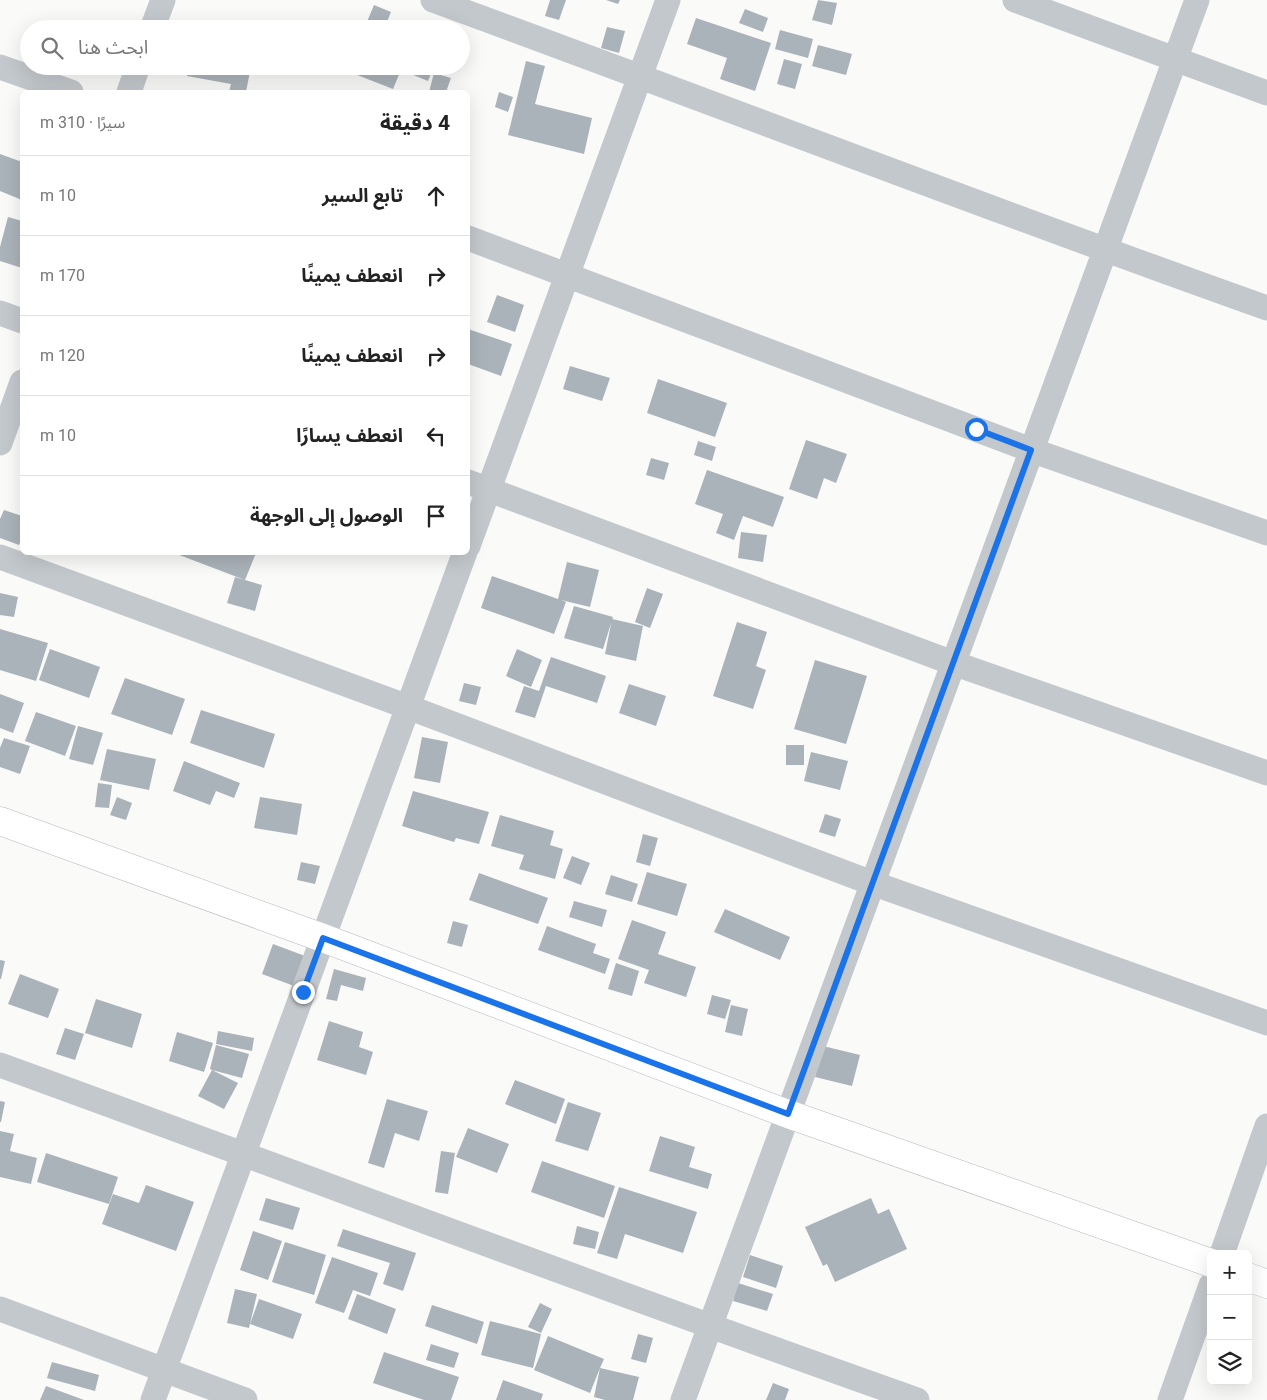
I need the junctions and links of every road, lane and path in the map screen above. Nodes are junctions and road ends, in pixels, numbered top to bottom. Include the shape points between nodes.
1 (163, 0) edge
2 (433, 0) edge
3 (668, 0) edge
4 (1015, 0) edge
5 (1197, 0) edge
6 (155, 20) edge
7 (1175, 60) junction
8 (0, 66) edge
9 (20, 73) edge
10 (25, 75) edge
11 (135, 75) edge
12 (640, 76) junction
13 (66, 90) edge
14 (130, 90) edge
15 (1267, 93) edge
16 (470, 239) edge
17 (1105, 251) junction
18 (567, 274) junction
19 (1267, 308) edge
20 (0, 312) edge
21 (20, 320) edge
22 (20, 388) edge
23 (0, 443) edge
24 (1031, 450) junction
25 (478, 486) edge
26 (1267, 533) edge
27 (470, 534) edge
28 (464, 555) edge
29 (0, 557) edge
30 (953, 663) junction
31 (408, 707) junction
32 (1267, 773) edge
33 (0, 820) edge
34 (872, 883) junction
35 (323, 938) junction
36 (1267, 1023) edge
37 (0, 1064) edge
38 (788, 1114) junction
39 (1267, 1126) edge
40 (244, 1153) junction
41 (1223, 1250) edge
42 (1207, 1262) edge
43 (1252, 1278) edge
44 (1267, 1284) edge
45 (1207, 1295) edge
46 (0, 1309) edge
47 (709, 1327) junction
48 (165, 1370) junction
49 (153, 1400) edge
50 (245, 1400) edge
51 (683, 1400) edge
52 (917, 1400) edge
53 (1170, 1400) edge

1 - 6 street
2 - 12 street
3 - 12 street
4 - 7 street
5 - 7 street
7 - 15 street
7 - 17 street
8 - 9 street
10 - 13 street
11 - 14 street
12 - 17 street
12 - 18 street
16 - 18 street
17 - 19 street
17 - 24 street
18 - 24 street
18 - 25 street
20 - 21 street
22 - 23 street
24 - 26 street
24 - 30 street
25 - 27 street
25 - 30 street
28 - 31 street
29 - 31 street
30 - 32 street
30 - 34 street
31 - 34 street
31 - 35 street
33 - 35 street
34 - 36 street
34 - 38 street
35 - 38 street
35 - 40 street
37 - 40 street
38 - 42 street
38 - 47 street
39 - 41 street
40 - 47 street
40 - 48 street
43 - 44 street
45 - 53 street
46 - 48 street
47 - 51 street
47 - 52 street
48 - 49 street
48 - 50 street

